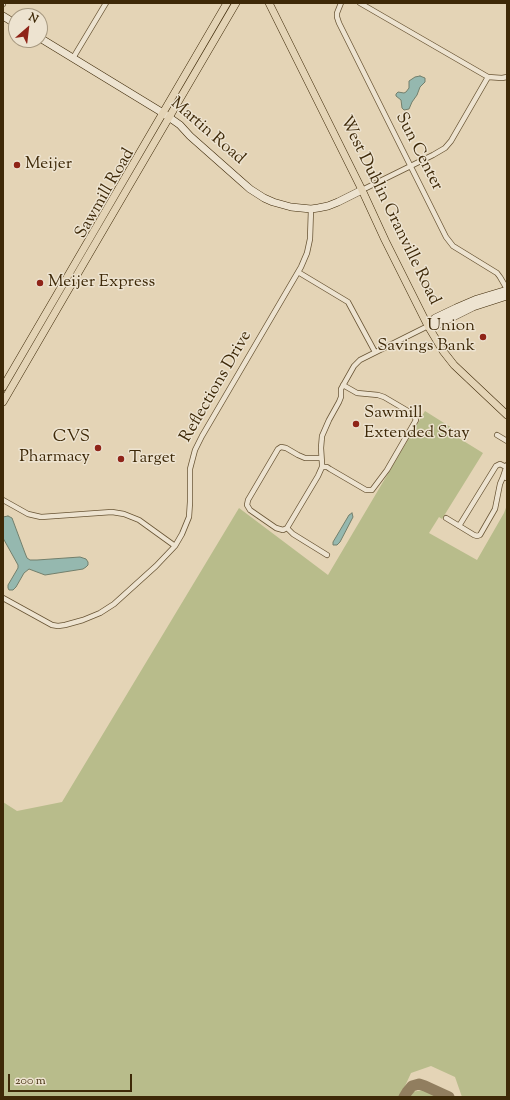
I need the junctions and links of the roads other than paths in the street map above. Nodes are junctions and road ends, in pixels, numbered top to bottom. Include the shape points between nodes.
1 (106, 3) edge
2 (227, 3) edge
3 (236, 3) edge
4 (269, 3) edge
5 (340, 3) edge
6 (360, 3) edge
7 (48, 43) edge
8 (73, 58) junction
9 (488, 77) junction
10 (507, 77) edge
11 (166, 115) junction
12 (411, 166) junction
13 (362, 190) junction
14 (311, 208) junction
15 (298, 272) junction
16 (507, 290) edge
17 (507, 296) edge
18 (428, 326) junction
19 (375, 352) junction
20 (343, 385) junction
21 (3, 387) edge
22 (3, 402) edge
23 (507, 415) edge
24 (497, 435) dead end
25 (507, 441) edge
26 (321, 458) junction
27 (506, 466) edge
28 (322, 468) junction
29 (505, 477) edge
30 (3, 500) edge
31 (446, 518) dead end
32 (459, 526) junction
33 (288, 528) junction
34 (175, 546) junction
35 (327, 555) dead end
36 (3, 598) edge

1 - 8 street
2 - 11 main road, Sawmill Road
3 - 11 main road, Sawmill Road
4 - 13 main road, West Dublin Granville Road
5 - 12 street, Sun Center via 337,13 339,23
6 - 9 street
7 - 8 street, Martin Road
8 - 11 street, Martin Road
9 - 10 street
9 - 12 street via 449,144 441,151
11 - 14 street, Martin Road via 258,194 282,205
11 - 21 main road, Sawmill Road
11 - 22 main road, Sawmill Road
12 - 13 street
12 - 16 street, Sun Center via 449,241 496,273
13 - 14 street, Martin Road via 328,206
13 - 18 main road, West Dublin Granville Road
14 - 15 street, Reflections Drive via 309,244
15 - 19 street via 348,302
15 - 34 street, Reflections Drive via 198,443 190,469 189,517
16 - 18 street via 456,308 435,318
17 - 18 street
18 - 19 street
18 - 23 main road, West Dublin Granville Road via 454,365
19 - 20 street via 355,363
20 - 26 street via 339,402 322,436
20 - 28 street via 357,392 384,397 414,414 416,420 387,470 372,490 369,491 327,467
24 - 25 street
26 - 28 street
26 - 33 street via 305,458 281,447 247,502 250,510 276,528
27 - 29 street
27 - 32 street via 496,466
28 - 33 street
29 - 32 street via 500,484 495,509 480,535 475,536
30 - 34 street via 28,514 40,517 112,512 124,514 139,520
31 - 32 street
33 - 35 street via 293,534
34 - 36 street, Reflections Drive via 114,604 83,620 52,625

